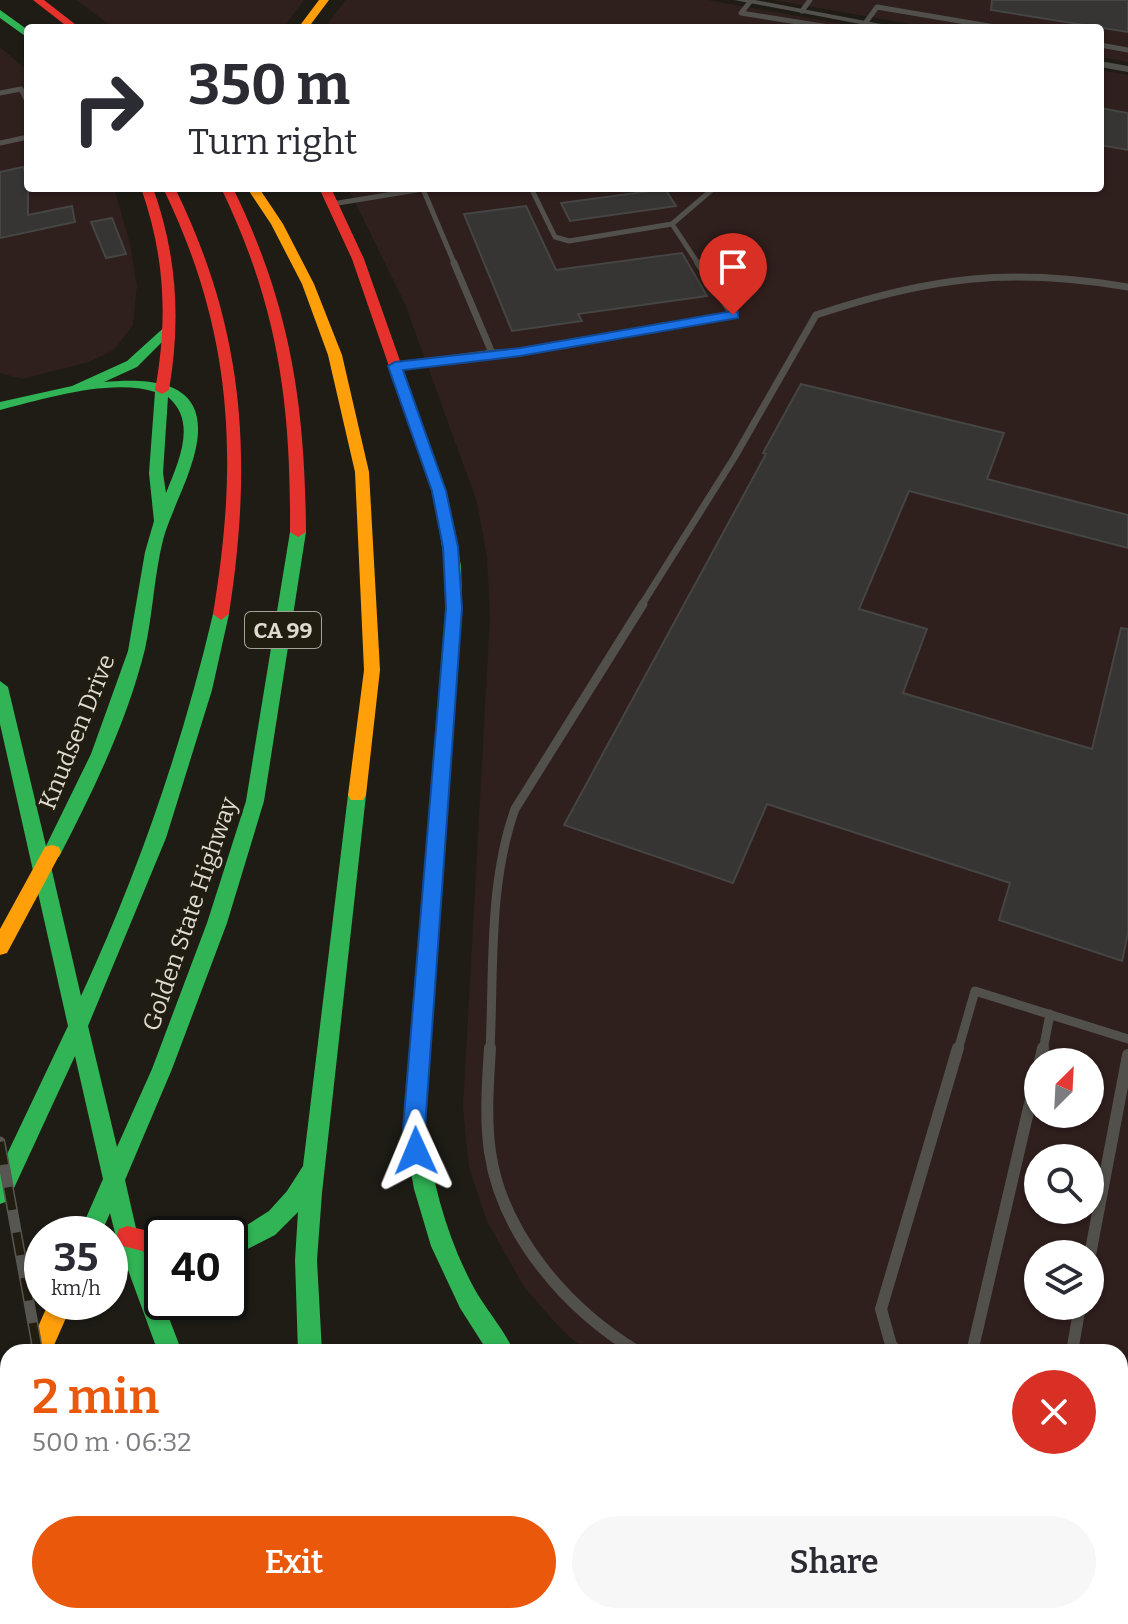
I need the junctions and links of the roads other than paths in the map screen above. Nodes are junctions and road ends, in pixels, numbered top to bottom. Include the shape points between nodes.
1 (38, 0) edge
2 (323, 0) edge
3 (810, 0) edge
4 (745, 1) edge
5 (802, 11) junction
6 (0, 13) edge
7 (866, 22) junction
8 (70, 24) edge
9 (306, 24) edge
10 (810, 24) edge
11 (876, 24) edge
12 (977, 24) edge
13 (24, 32) edge
14 (1104, 46) edge
15 (1128, 50) edge
16 (1104, 65) edge
17 (1128, 69) edge
18 (0, 93) edge
19 (24, 95) edge
20 (24, 138) edge
21 (0, 143) edge
22 (149, 192) edge
23 (171, 192) edge
24 (229, 192) edge
25 (256, 192) edge
26 (377, 192) edge
27 (428, 192) edge
28 (533, 192) edge
29 (709, 192) edge
30 (328, 196) edge
31 (672, 224) junction
32 (1128, 287) edge
33 (169, 327) junction
34 (492, 353) junction
35 (395, 366) junction
36 (74, 390) junction
37 (162, 390) junction
38 (0, 406) edge
39 (162, 522) junction
40 (0, 687) edge
41 (0, 947) edge
42 (1050, 1014) junction
43 (1128, 1039) edge
44 (1043, 1048) edge
45 (1128, 1055) edge
46 (1024, 1128) edge
47 (315, 1156) junction
48 (0, 1193) edge
49 (98, 1216) edge
50 (122, 1216) edge
51 (128, 1240) edge
52 (248, 1240) edge
53 (1093, 1240) edge
54 (53, 1320) edge
55 (1078, 1320) edge
56 (43, 1344) edge
57 (167, 1344) edge
58 (310, 1344) edge
59 (496, 1344) edge
60 (626, 1344) edge
61 (891, 1344) edge
62 (974, 1344) edge
63 (1073, 1344) edge

1 - 8 main road
2 - 9 main road
3 - 5 lane
4 - 5 street
4 - 10 lane via 741,13
5 - 7 street
6 - 13 main road
7 - 11 street
7 - 12 lane via 877,7
14 - 15 lane
16 - 17 street
18 - 19 lane via 21,89
20 - 21 lane
22 - 33 main road via 171,272
23 - 48 main road, CA 99 via 200,254 219,313 234,410 234,506 209,669 181,775 118,943
24 - 49 main road, Golden State Highway / CA 99 via 252,235 281,320 299,454 298,543 255,801 217,923 162,1069
25 - 47 main road via 308,284 335,355 362,472 372,670
26 - 30 lane
27 - 34 lane
28 - 31 lane via 555,237 569,241
29 - 31 lane
30 - 35 main road via 358,259
31 - 34 lane via 733,315
32 - 60 lane via 1026,272 973,275 874,295 816,315 734,458 515,809 502,846 488,1089 490,1155 515,1224 548,1273 580,1313
33 - 36 main road via 132,364
33 - 37 main road
34 - 35 lane
35 - 59 main road via 439,491 450,540 454,608 414,1128 418,1175 448,1271
36 - 37 main road
36 - 38 main road
37 - 39 main road, Knudsen Drive via 155,474
37 - 39 main road, Knudsen Drive via 185,403 191,428 174,497
39 - 41 main road, Knudsen Drive via 132,665 79,800
40 - 50 main road
42 - 43 lane
42 - 44 lane
42 - 61 lane via 975,991 881,1309
45 - 53 lane
46 - 62 lane
47 - 52 main road via 299,1199 280,1221
47 - 58 main road via 306,1260
51 - 57 main road
54 - 56 main road
55 - 63 lane

